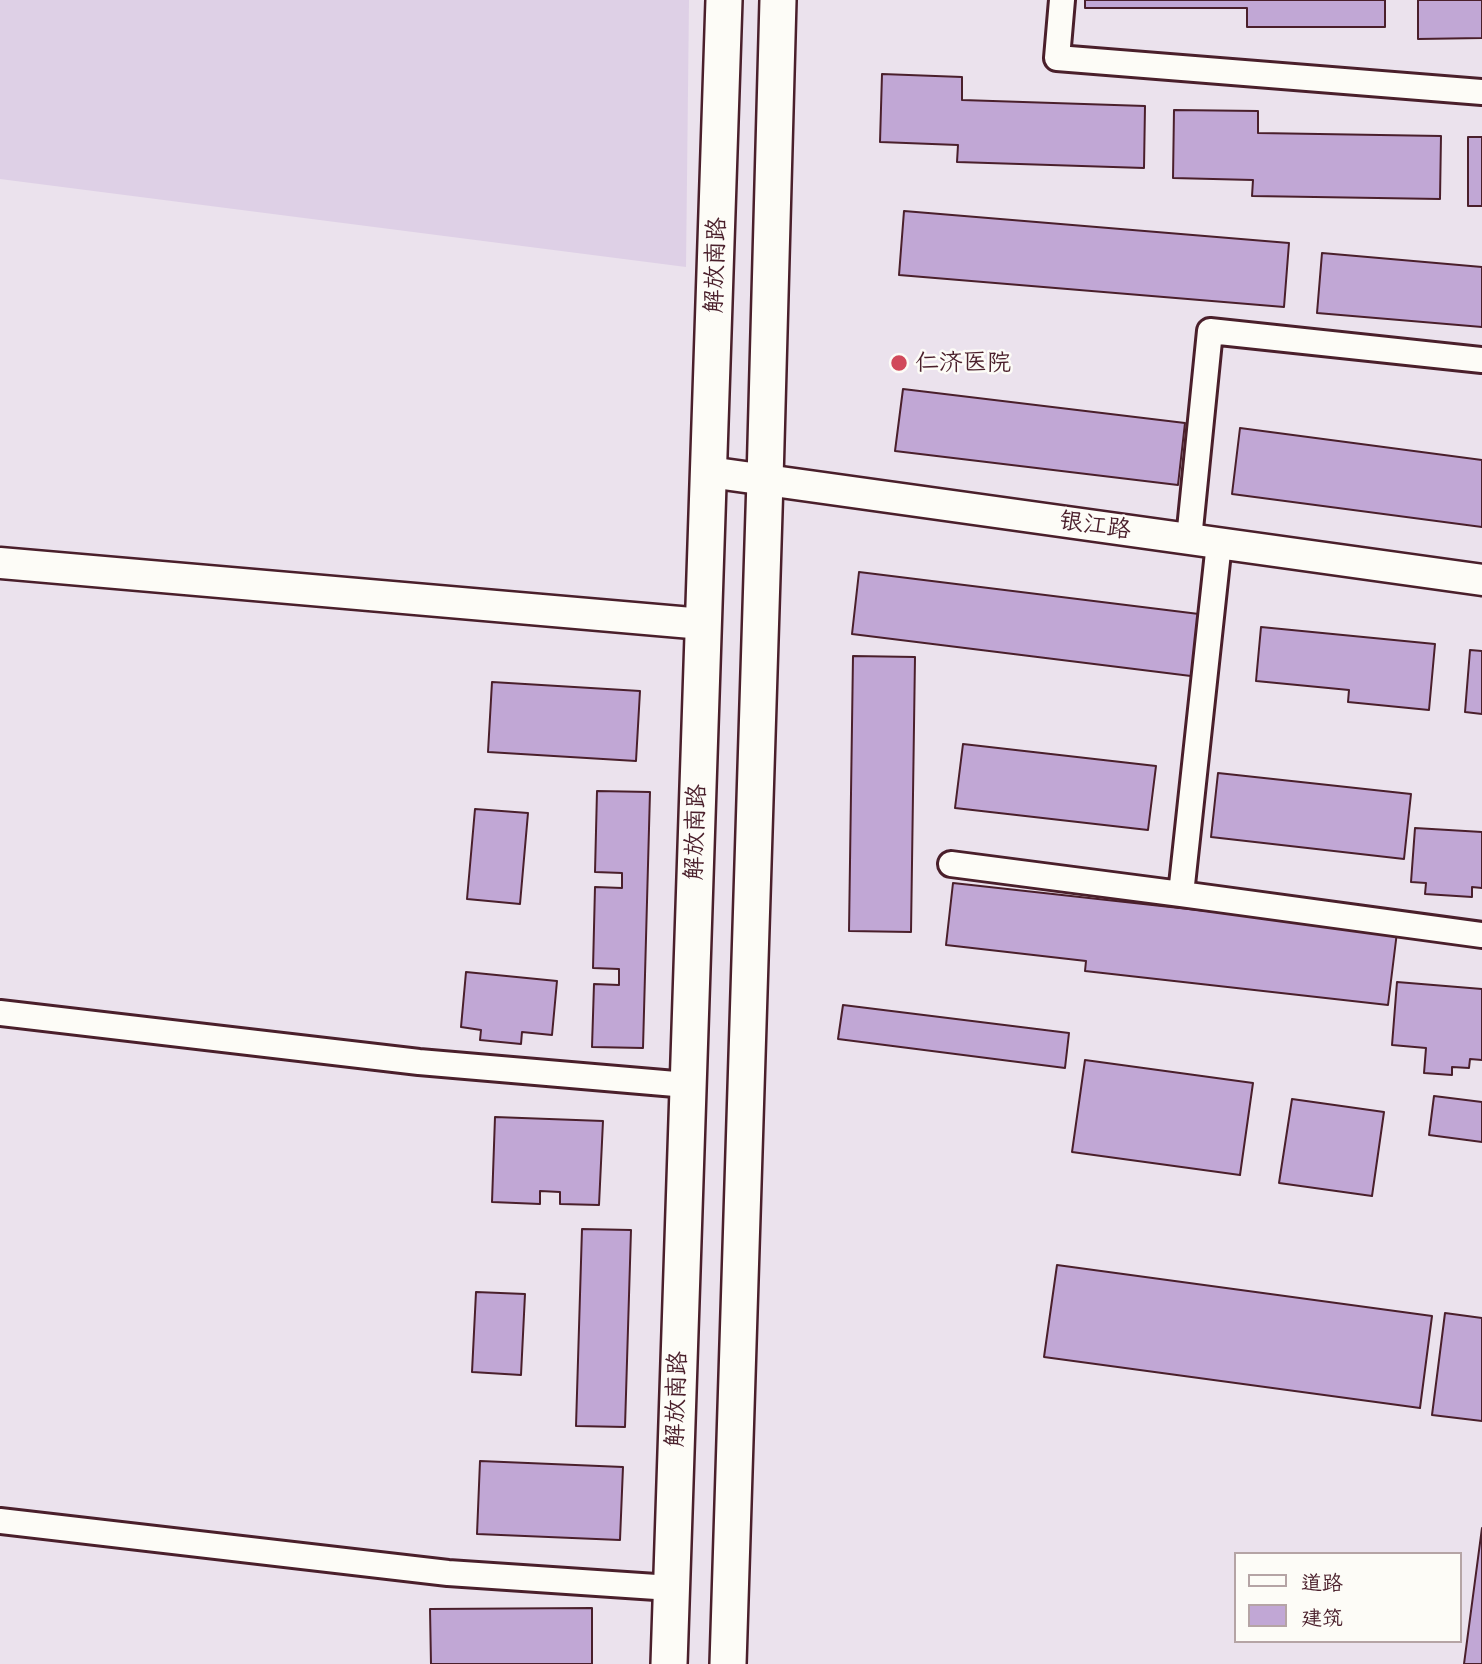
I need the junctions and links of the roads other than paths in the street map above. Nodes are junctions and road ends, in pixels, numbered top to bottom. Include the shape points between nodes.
1 (724, 0) edge
2 (778, 0) edge
3 (1062, 0) edge
4 (1482, 92) edge
5 (1482, 360) edge
6 (709, 472) junction
7 (765, 480) junction
8 (1189, 539) junction
9 (1219, 543) junction
10 (0, 562) edge
11 (1482, 580) edge
12 (703, 624) junction
13 (951, 864) dead end
14 (1181, 894) junction
15 (1482, 935) edge
16 (0, 1013) edge
17 (687, 1085) junction
18 (0, 1521) edge
19 (671, 1588) junction
20 (669, 1664) edge
21 (728, 1664) edge

1 - 6 main road, 解放南路
2 - 7 main road
3 - 4 street via 1057,58
5 - 8 street via 1210,331
6 - 7 street, 银江路
6 - 12 main road, 解放南路
7 - 8 street, 银江路
7 - 21 main road
8 - 9 street, 银江路
9 - 11 street, 银江路
9 - 14 street
10 - 12 street
12 - 17 main road, 解放南路
13 - 14 street
14 - 15 street
16 - 17 street via 419,1062
17 - 19 main road, 解放南路
18 - 19 street via 448,1573
19 - 20 main road, 解放南路

